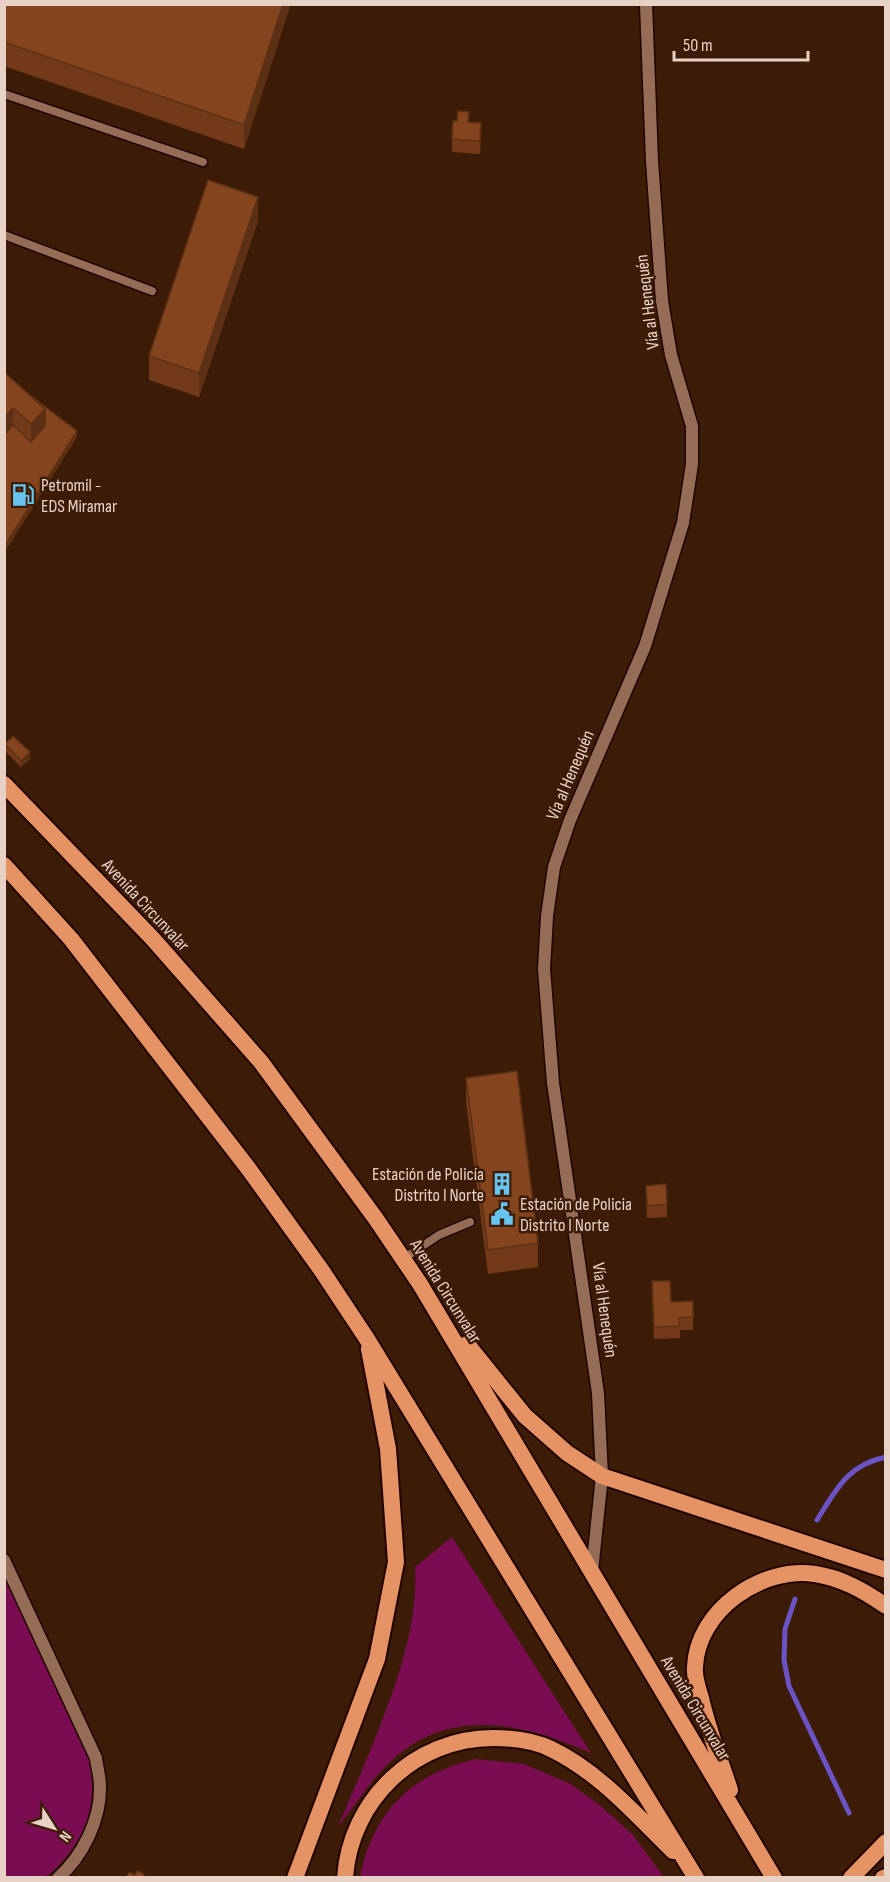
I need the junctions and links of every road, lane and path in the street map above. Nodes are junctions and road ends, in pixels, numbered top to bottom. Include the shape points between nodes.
1 (646, 4) edge
2 (4, 94) edge
3 (203, 162) dead end
4 (4, 235) edge
5 (152, 291) dead end
6 (4, 784) edge
7 (4, 865) edge
8 (4, 879) edge
9 (50, 914) junction
10 (470, 1222) dead end
11 (403, 1259) junction
12 (420, 1284) junction
13 (367, 1339) junction
14 (602, 1476) junction
15 (4, 1560) edge
16 (592, 1570) junction
17 (885, 1570) edge
18 (885, 1606) edge
19 (742, 1824) junction
20 (885, 1842) edge
21 (693, 1873) edge
22 (58, 1878) edge
23 (295, 1878) edge
24 (345, 1878) edge
25 (774, 1878) edge
26 (851, 1878) edge

1 - 14 street, Vía al Henequén via 662,301 671,355 692,426 692,464 683,523 645,646 570,820 554,867 544,969 553,1083 598,1393
2 - 3 lane
4 - 5 lane
6 - 11 highway, Avenida Circunvalar via 153,939 261,1062
7 - 9 highway
8 - 9 street
9 - 13 highway via 248,1168
10 - 11 lane via 439,1235
11 - 12 highway, Avenida Circunvalar
12 - 14 highway via 525,1416 567,1453
12 - 16 highway, Avenida Circunvalar
13 - 21 highway
13 - 23 highway via 388,1449 396,1562 377,1659
14 - 16 street, Vía al Henequén
14 - 17 highway
15 - 22 street via 96,1758 100,1786 97,1816 85,1845
16 - 19 highway, Avenida Circunvalar
18 - 19 highway via 848,1583 815,1574 782,1575 735,1596 705,1631 694,1670 705,1718
19 - 25 highway, Avenida Circunvalar
20 - 26 highway
21 - 24 highway via 614,1793 571,1761 549,1748 525,1741 472,1738 430,1752 387,1782 360,1820

